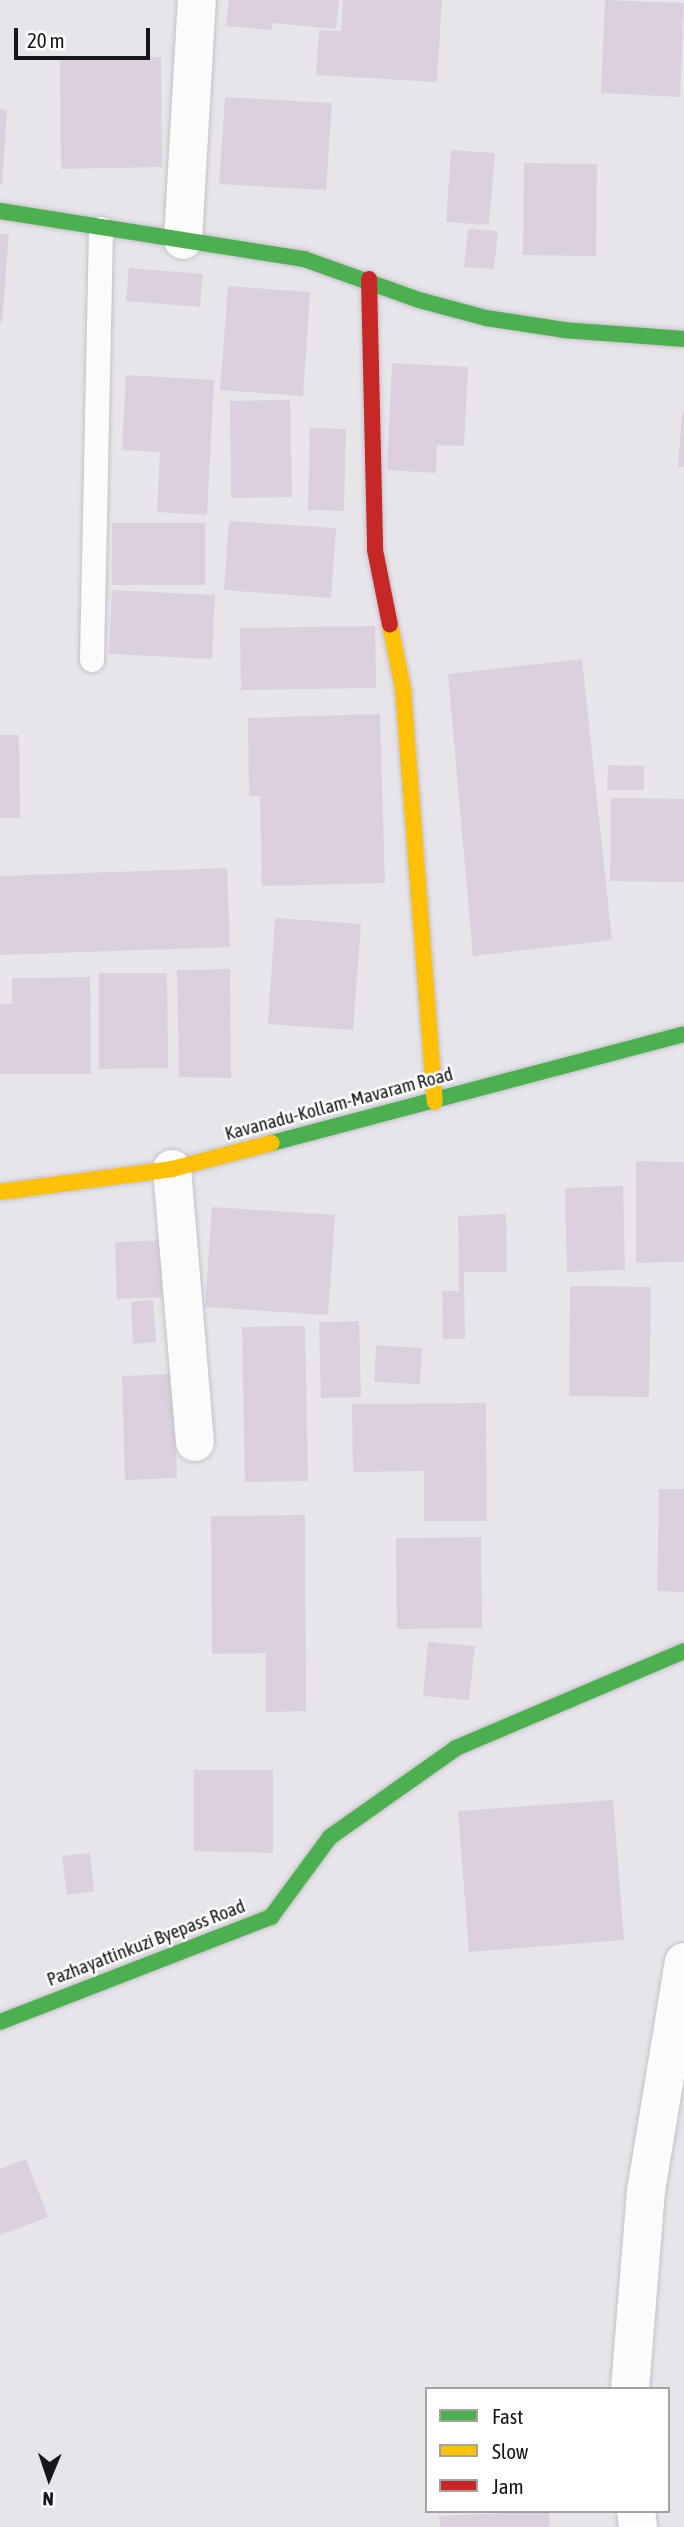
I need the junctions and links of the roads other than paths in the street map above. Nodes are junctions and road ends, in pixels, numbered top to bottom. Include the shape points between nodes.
1 (197, 0) edge
2 (0, 211) edge
3 (102, 229) junction
4 (183, 240) junction
5 (369, 279) junction
6 (684, 339) edge
7 (92, 660) dead end
8 (684, 1034) edge
9 (435, 1102) junction
10 (172, 1170) junction
11 (0, 1192) edge
12 (195, 1442) dead end
13 (684, 1651) edge
14 (684, 1962) edge
15 (0, 2022) edge
16 (630, 2387) edge

1 - 4 street
2 - 3 street
3 - 4 street
3 - 7 lane
4 - 5 street via 304,259
5 - 6 street via 419,300 486,318 565,330
5 - 9 street via 375,550 403,689
8 - 9 street, Kavanadu-Kollam-Mavaram Road
9 - 10 street, Kavanadu-Kollam-Mavaram Road
10 - 11 street, Kavanadu-Kollam-Mavaram Road
10 - 12 street
13 - 15 street, Pazhayattinkuzi Byepass Road via 456,1748 330,1837 271,1917
14 - 16 street via 646,2191

